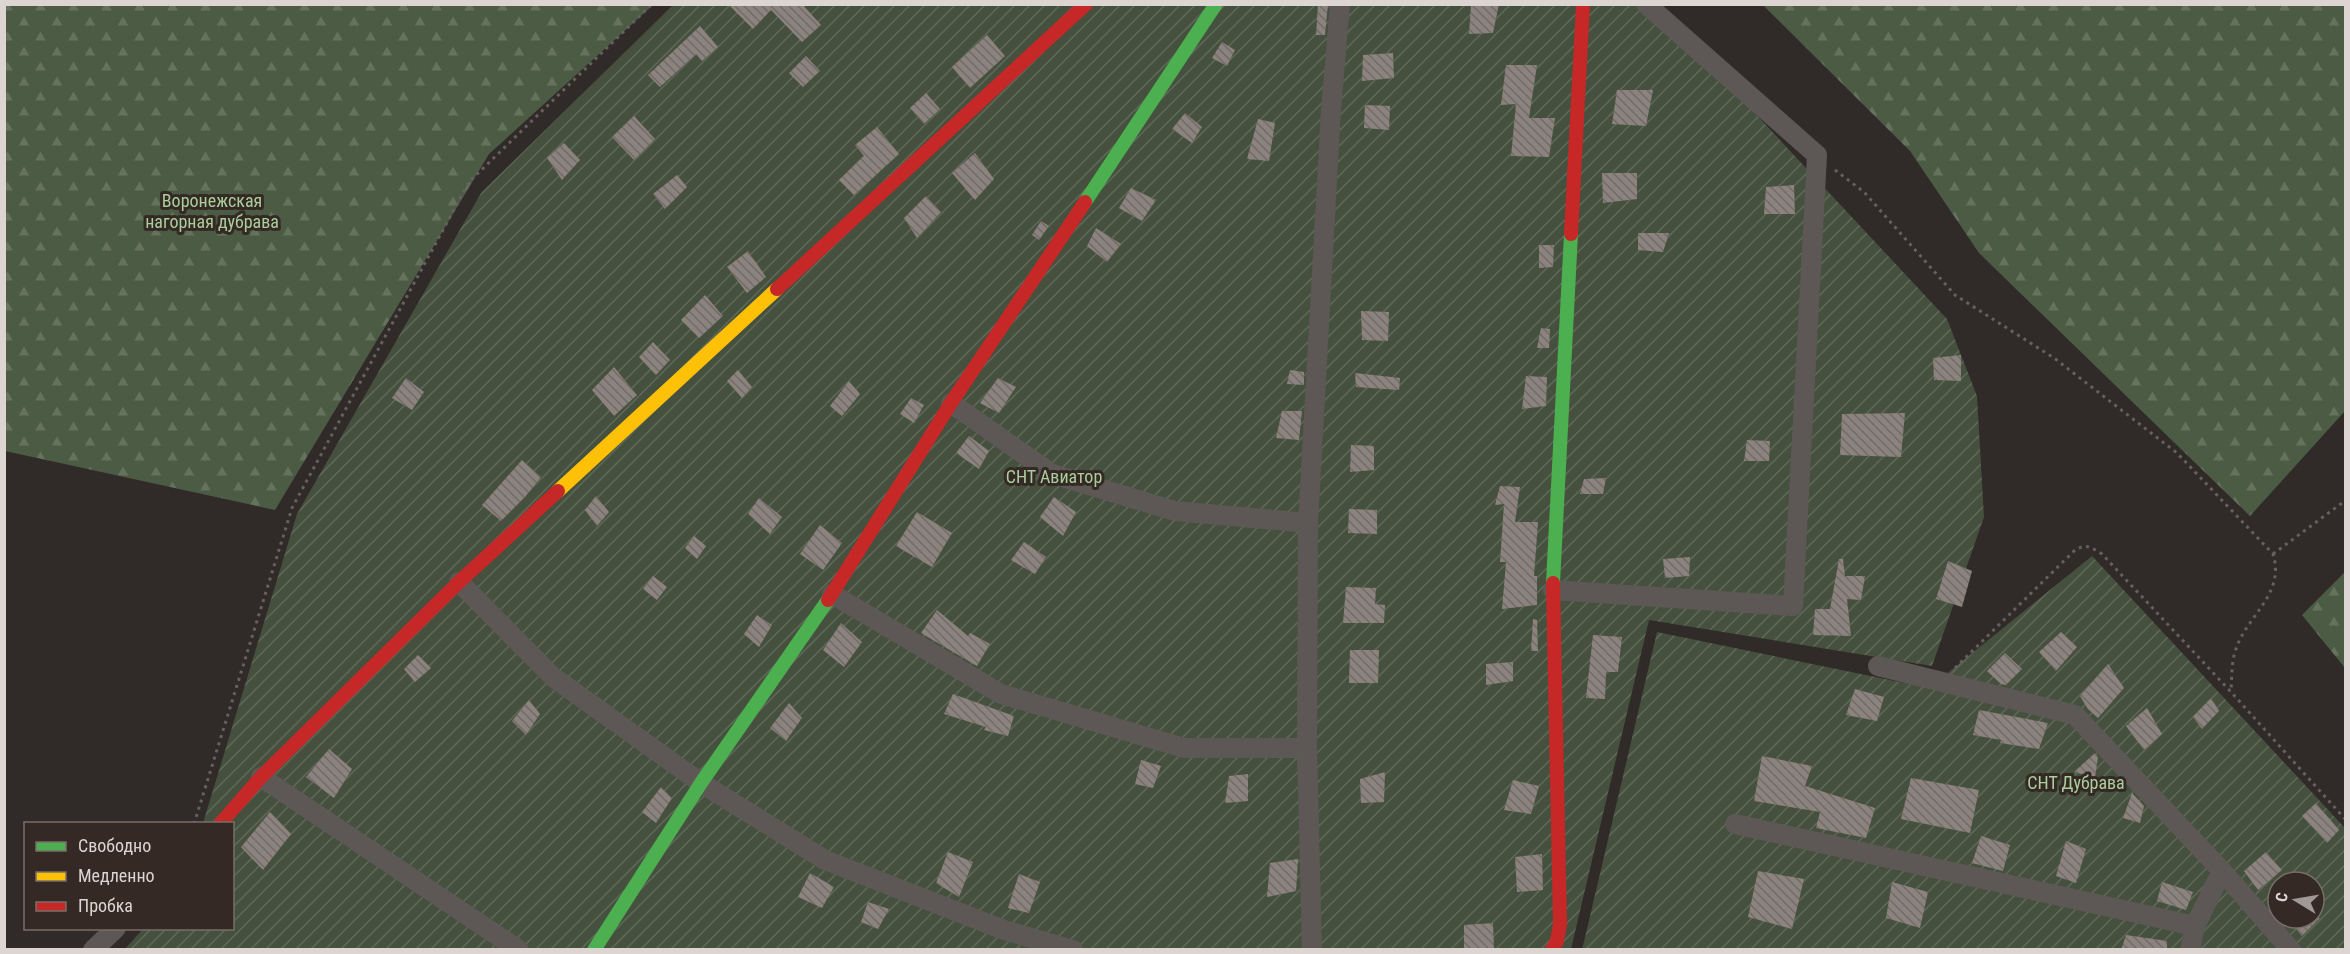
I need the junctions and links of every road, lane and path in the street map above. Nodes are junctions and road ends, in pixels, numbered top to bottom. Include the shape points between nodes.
1 (652, 4) edge
2 (1086, 4) edge
3 (1216, 4) edge
4 (1340, 4) edge
5 (1583, 4) edge
6 (1646, 4) edge
7 (1817, 155) junction
8 (951, 403) junction
9 (2346, 500) edge
10 (1308, 523) junction
11 (2273, 554) junction
12 (459, 582) junction
13 (1553, 590) junction
14 (832, 594) junction
15 (1878, 666) dead end
16 (1942, 681) junction
17 (2231, 692) junction
18 (1307, 748) junction
19 (261, 777) junction
20 (701, 783) junction
21 (2346, 820) edge
22 (196, 822) edge
23 (222, 822) edge
24 (1735, 824) dead end
25 (2222, 871) junction
26 (2195, 926) junction
27 (114, 930) edge
28 (98, 948) edge
29 (519, 950) edge
30 (594, 950) edge
31 (1073, 950) edge
32 (1312, 950) edge
33 (1552, 950) edge
34 (2190, 950) edge
35 (2291, 950) edge

1 - 22 path via 469,182 292,508
2 - 12 street
3 - 8 street
4 - 10 street
5 - 13 street
6 - 7 street
7 - 11 path via 1864,192 1955,295 2054,358 2177,453
7 - 13 street via 1793,606
8 - 10 street via 1052,474 1175,511
8 - 14 street
9 - 11 path
10 - 18 street
11 - 17 path via 2273,585 2236,647
12 - 19 street
12 - 20 street via 553,677
13 - 33 street via 1560,924
14 - 18 street via 1001,694 1184,748
14 - 20 street
15 - 16 street
16 - 17 path via 2074,551 2090,546 2102,554
16 - 25 street via 2075,715
17 - 21 path
18 - 32 street
19 - 23 street
19 - 29 street
20 - 30 street
20 - 31 street via 825,860 1004,930
24 - 26 street
25 - 26 street
25 - 35 street
26 - 34 street
27 - 28 street

